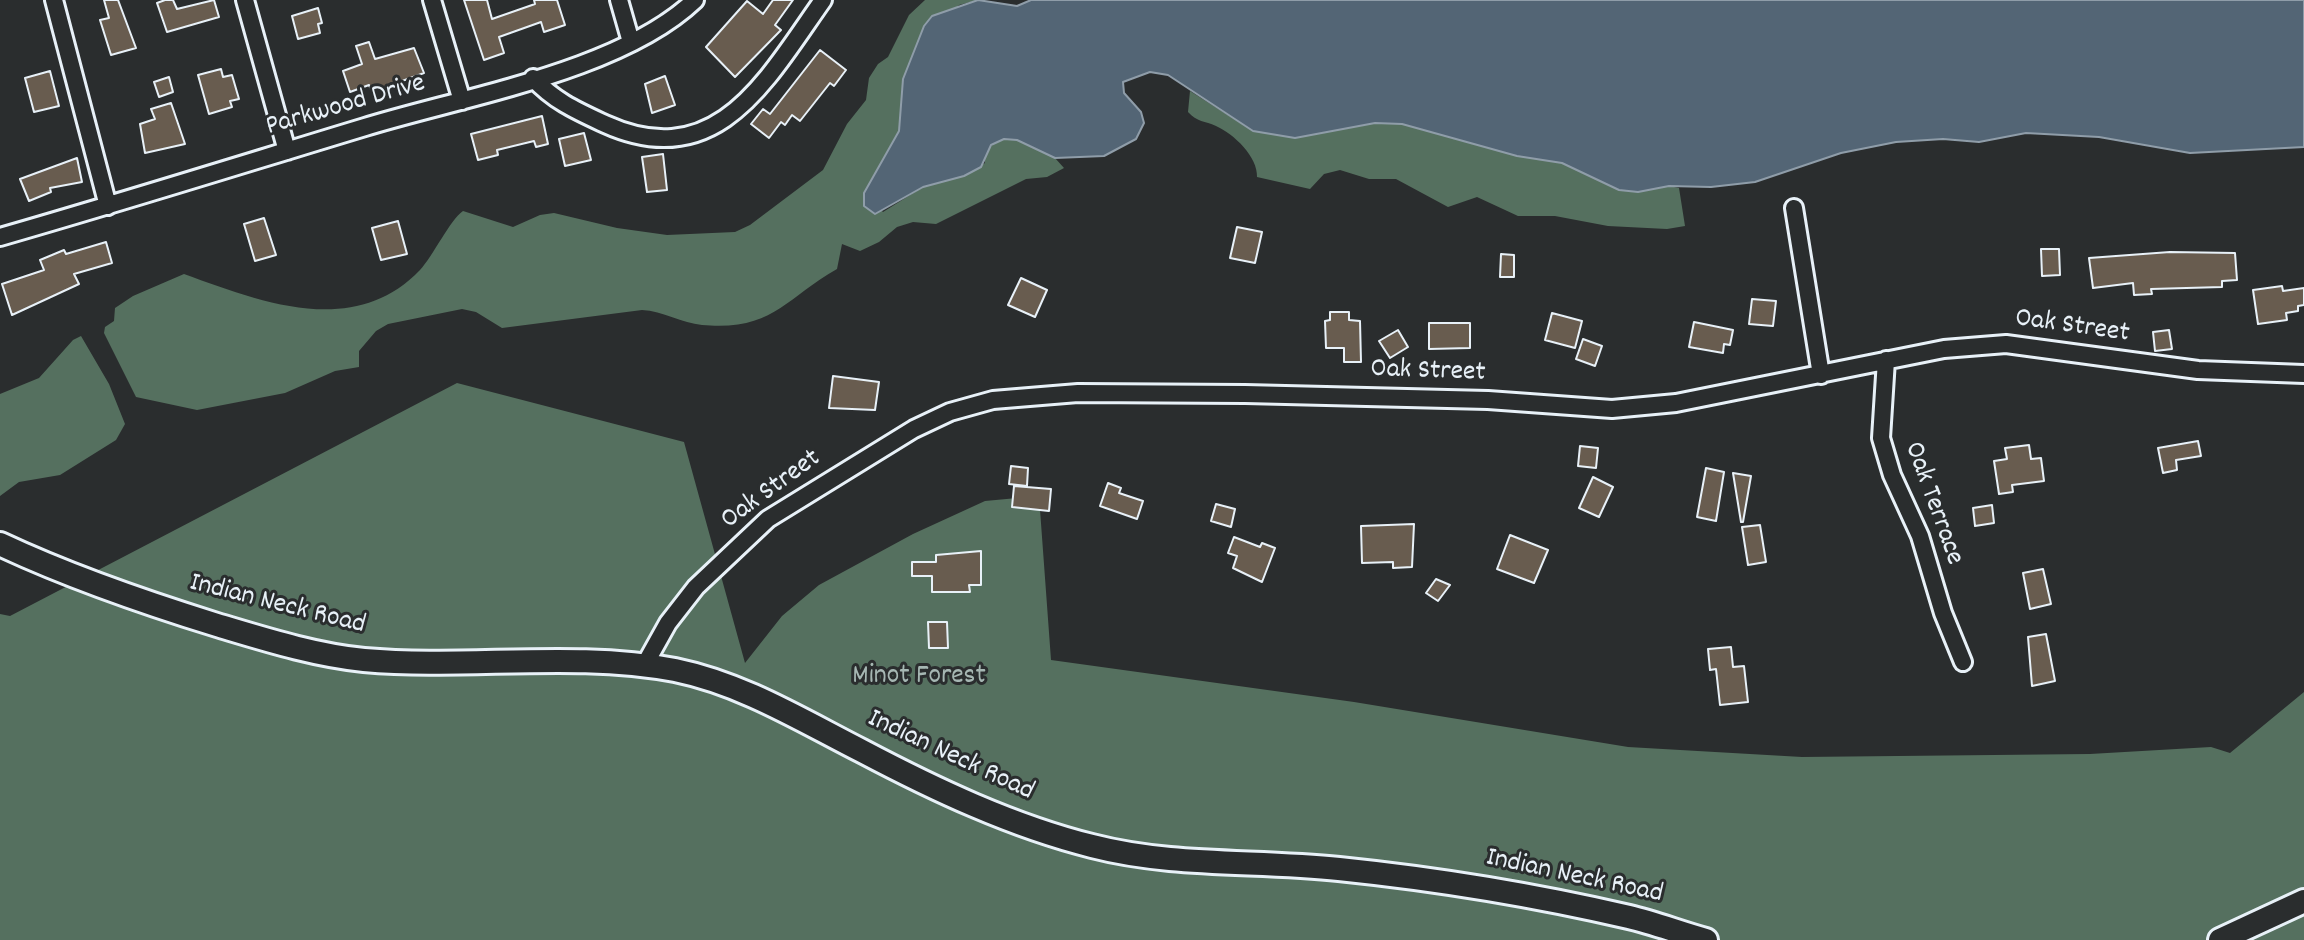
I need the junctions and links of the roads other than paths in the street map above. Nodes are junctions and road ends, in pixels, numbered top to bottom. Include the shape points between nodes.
1 (54, 0) edge
2 (245, 0) edge
3 (432, 0) edge
4 (619, 0) edge
5 (695, 0) edge
6 (823, 0) edge
7 (631, 42) junction
8 (533, 78) junction
9 (462, 101) junction
10 (287, 151) junction
11 (108, 206) junction
12 (1794, 208) dead end
13 (0, 237) edge
14 (1886, 360) junction
15 (2304, 374) edge
16 (1821, 375) junction
17 (0, 544) edge
18 (1963, 662) dead end
19 (644, 666) junction
20 (2304, 901) edge
21 (1706, 940) edge
22 (2220, 940) edge

1 - 11 street
2 - 10 street
3 - 9 street
4 - 7 street
5 - 7 street, Parkwood Drive
6 - 8 street via 763,82 726,119 696,135 653,137 620,130 567,106
7 - 8 street, Parkwood Drive
8 - 9 street, Parkwood Drive
9 - 10 street, Parkwood Drive
10 - 11 street, Parkwood Drive
11 - 13 street, Parkwood Drive
12 - 16 street
14 - 15 street, Oak Street via 2006,344 2198,370
14 - 16 street, Oak Street
14 - 18 street, Oak Terrace via 1883,447
16 - 19 street, Oak Street via 1676,403 1612,409 1245,394 1078,393 979,403 914,429 768,519 696,587
17 - 19 street, Indian Neck Road via 163,608 344,657
19 - 21 street, Indian Neck Road via 744,691 928,783 1023,824 1092,846 1165,860 1317,867 1466,885 1630,917
20 - 22 street

